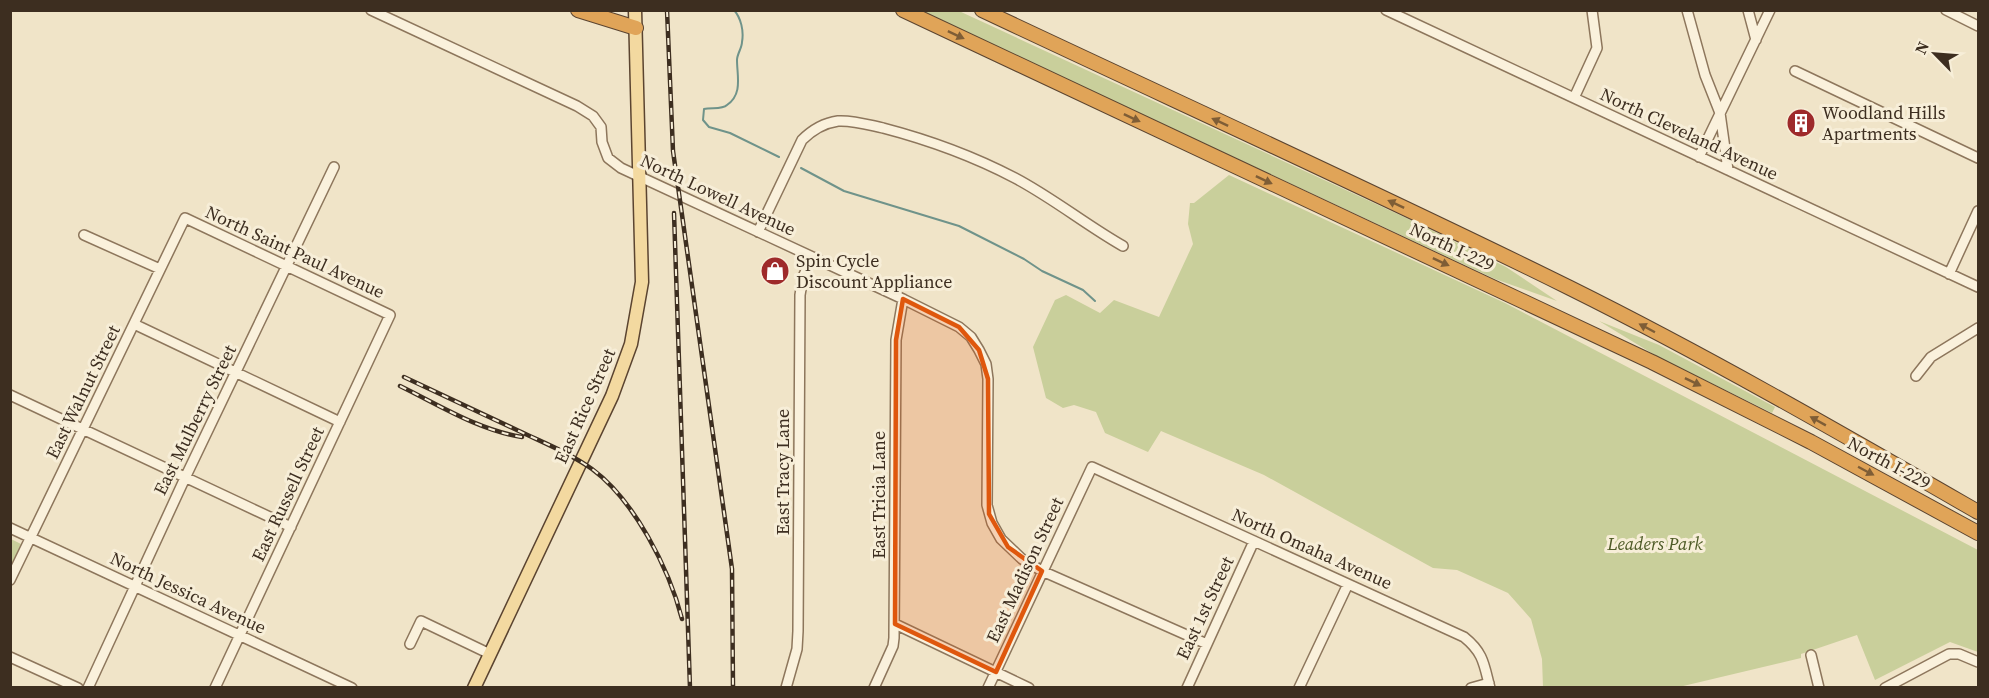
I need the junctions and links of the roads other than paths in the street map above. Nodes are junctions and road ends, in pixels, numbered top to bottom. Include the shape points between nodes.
1 (371, 10) edge
2 (578, 10) edge
3 (608, 10) edge
4 (903, 10) edge
5 (982, 10) edge
6 (1386, 10) edge
7 (1592, 10) edge
8 (1686, 10) edge
9 (1748, 10) edge
10 (1770, 10) edge
11 (1946, 10) edge
12 (635, 19) edge
13 (1978, 26) edge
14 (1756, 40) junction
15 (1795, 71) dead end
16 (1574, 98) junction
17 (1720, 113) junction
18 (1698, 157) junction
19 (1978, 158) edge
20 (334, 167) dead end
21 (1728, 170) junction
22 (640, 177) junction
23 (1978, 211) edge
24 (185, 218) joint
25 (758, 232) junction
26 (84, 235) dead end
27 (1123, 246) dead end
28 (812, 257) junction
29 (287, 267) junction
30 (160, 269) junction
31 (1949, 274) junction
32 (1978, 287) edge
33 (903, 299) junction
34 (390, 315) joint
35 (134, 324) junction
36 (1978, 328) edge
37 (237, 373) junction
38 (1916, 376) dead end
39 (10, 395) edge
40 (340, 422) junction
41 (83, 429) junction
42 (1092, 467) joint
43 (185, 478) junction
44 (1978, 512) edge
45 (291, 527) junction
46 (10, 528) edge
47 (1978, 533) edge
48 (31, 537) junction
49 (1254, 542) junction
50 (1042, 570) junction
51 (10, 580) edge
52 (1348, 584) junction
53 (135, 586) junction
54 (895, 624) junction
55 (240, 636) junction
56 (410, 644) dead end
57 (1207, 644) junction
58 (490, 654) junction
59 (1811, 656) dead end
60 (10, 657) edge
61 (1978, 662) edge
62 (996, 672) junction
63 (1489, 685) edge
64 (347, 686) edge
65 (78, 687) edge
66 (88, 687) edge
67 (215, 687) edge
68 (474, 687) edge
69 (786, 687) edge
70 (874, 687) edge
71 (988, 687) edge
72 (1029, 687) edge
73 (1187, 687) edge
74 (1299, 687) edge
75 (1471, 687) edge
76 (1820, 687) edge
77 (1885, 687) edge

1 - 22 street, North Lowell Avenue via 577,106 602,127 608,158
2 - 12 highway
3 - 12 highway
4 -> 47 highway, North I-229 via 1652,362 1811,442
44 -> 5 highway, North I-229 via 1741,378 1573,289
6 - 16 street, North Cleveland Avenue
7 - 16 street via 1597,48
8 - 17 street
9 - 14 street
10 - 14 street
11 - 13 street
12 - 22 main road, East Rice Street
14 - 17 street
15 - 19 street
16 - 18 street, North Cleveland Avenue
17 - 18 street
17 - 21 street
18 - 21 street, North Cleveland Avenue
20 - 29 street, East Mulberry Street
21 - 31 street, North Cleveland Avenue
22 - 25 street, North Lowell Avenue
22 - 58 main road, East Rice Street via 642,282 631,344 612,396
23 - 31 street
24 - 29 street, North Saint Paul Avenue
24 - 30 street, East Walnut Street
25 - 27 street via 802,140 826,124 846,121 911,136 983,163 1049,198
25 - 28 street, North Lowell Avenue
26 - 30 street
28 - 33 street, North Lowell Avenue
28 - 69 street, East Tracy Lane via 800,295 798,631
29 - 34 street, North Saint Paul Avenue
29 - 37 street, East Mulberry Street
30 - 35 street, East Walnut Street
31 - 32 street, North Cleveland Avenue
33 - 50 street, North Lowell Avenue via 959,327 979,350 988,379 989,514 1008,547
33 - 54 street, East Tricia Lane via 896,340
34 - 40 street, East Russell Street
35 - 37 street
35 - 41 street, East Walnut Street
36 - 38 street via 1931,357
37 - 40 street
37 - 43 street, East Mulberry Street
39 - 41 street
40 - 45 street, East Russell Street
41 - 43 street
41 - 48 street, East Walnut Street
42 - 49 street, North Omaha Avenue
42 - 50 street, East Madison Street
43 - 45 street
43 - 53 street, East Mulberry Street
45 - 55 street, East Russell Street
46 - 48 street, North Jessica Avenue
48 - 51 street, East Walnut Street
48 - 53 street, North Jessica Avenue
49 - 52 street, North Omaha Avenue
49 - 57 street, East 1st Street
50 - 57 street
50 - 62 street, East Madison Street
52 - 63 street, North Omaha Avenue via 1464,637 1475,645 1483,659
52 - 74 street
53 - 55 street, North Jessica Avenue
53 - 66 street, East Mulberry Street
54 - 62 street
54 - 70 street, East Tricia Lane via 893,646
55 - 64 street, North Jessica Avenue
55 - 67 street, East Russell Street
56 - 58 street via 421,621
57 - 73 street, East 1st Street
58 - 68 main road, East Rice Street
59 - 76 street
60 - 65 street
61 - 77 street via 1949,654
62 - 71 street, East Madison Street
62 - 72 street
63 - 75 street

